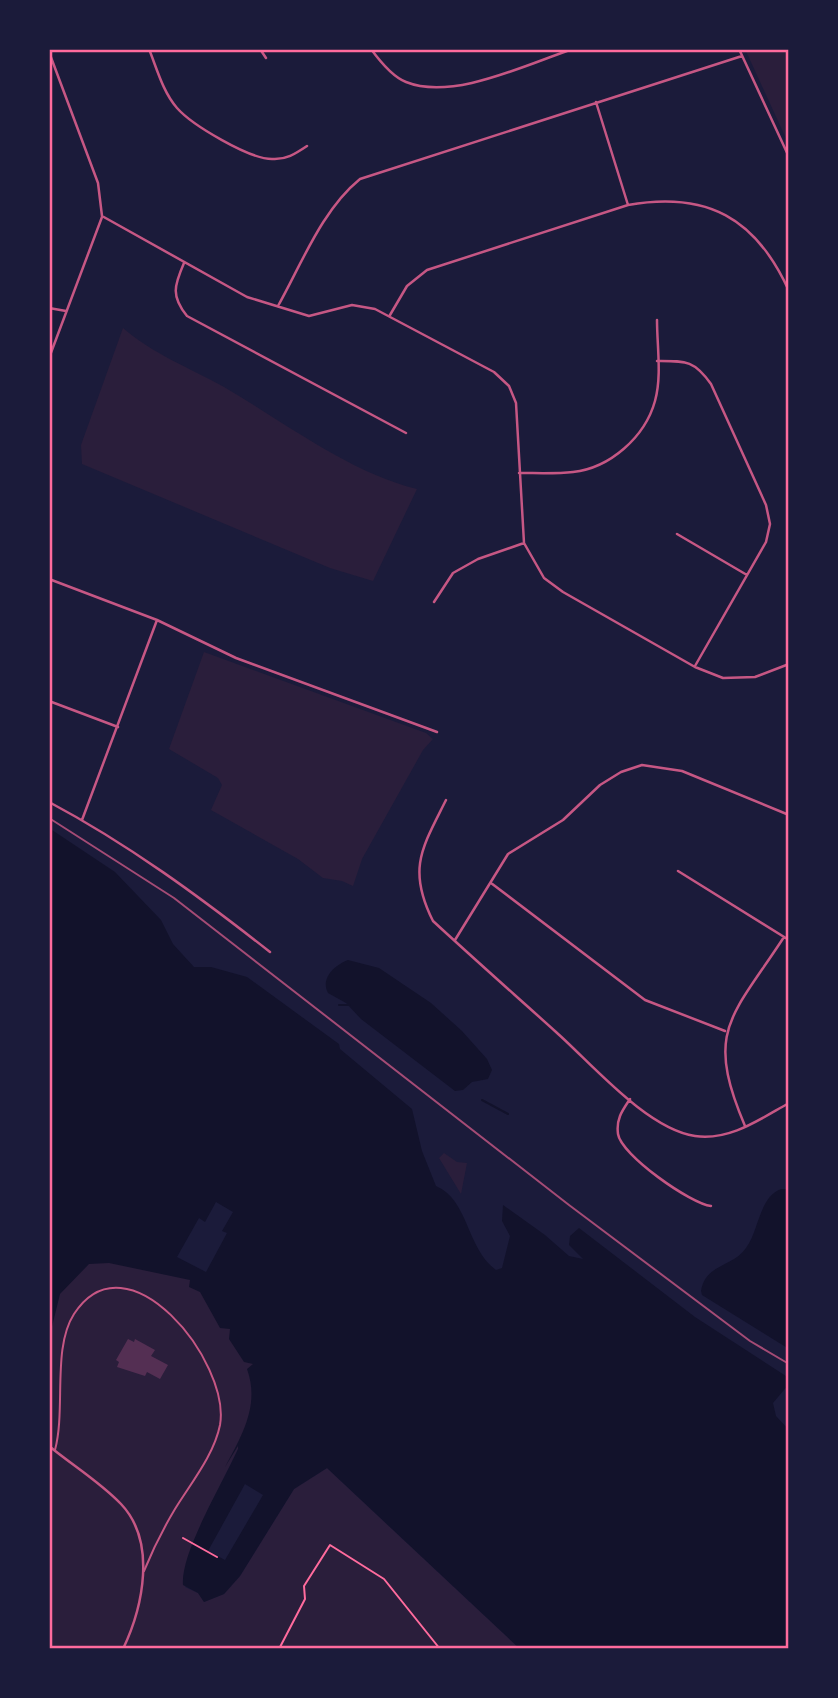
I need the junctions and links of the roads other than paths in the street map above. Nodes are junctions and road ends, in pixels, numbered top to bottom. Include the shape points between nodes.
1 (149, 49) edge
2 (260, 49) edge
3 (371, 49) edge
4 (572, 49) edge
5 (739, 49) edge
6 (49, 52) edge
7 (742, 56) junction
8 (266, 58) dead end
9 (596, 102) junction
10 (307, 146) dead end
11 (789, 157) edge
12 (628, 205) junction
13 (102, 216) junction
14 (184, 263) junction
15 (789, 291) edge
16 (278, 306) junction
17 (49, 307) edge
18 (67, 311) junction
19 (390, 315) junction
20 (657, 320) dead end
21 (49, 358) edge
22 (657, 360) junction
23 (406, 433) dead end
24 (519, 473) junction
25 (677, 534) dead end
26 (524, 543) junction
27 (747, 575) junction
28 (49, 579) edge
29 (433, 602) dead end
30 (158, 620) junction
31 (789, 664) edge
32 (695, 667) junction
33 (49, 701) edge
34 (118, 727) junction
35 (437, 732) dead end
36 (446, 800) dead end
37 (49, 802) edge
38 (789, 816) edge
39 (82, 820) junction
40 (678, 871) dead end
41 (491, 883) junction
42 (783, 937) junction
43 (789, 940) edge
44 (455, 941) junction
45 (270, 952) dead end
46 (725, 1031) junction
47 (630, 1099) junction
48 (789, 1103) edge
49 (746, 1128) junction
50 (711, 1206) dead end
51 (49, 1446) edge
52 (55, 1451) junction
53 (144, 1571) junction
54 (123, 1649) edge

1 - 10 street via 165,89 178,109 196,123 249,154 270,159 288,158
2 - 8 street
3 - 4 street via 404,82 438,89 468,84
5 - 7 street
6 - 13 street via 98,183
7 - 9 street
7 - 11 street
9 - 12 street
9 - 16 street via 360,179 331,210
12 - 15 street via 680,201 719,211 757,238
12 - 19 street via 427,270 407,286
13 - 14 street
13 - 18 street
14 - 16 street via 247,297
14 - 23 street via 173,288 176,302 187,316
16 - 19 street via 309,316 352,305
17 - 18 street
18 - 21 street
19 - 24 street via 494,372 509,386 516,403
20 - 22 street
22 - 24 street via 655,402 630,444 610,459 576,472
22 - 27 street via 699,367 766,505 770,524 766,542
24 - 26 street
25 - 27 street
26 - 29 street via 453,573
26 - 32 street via 544,578 563,592
27 - 32 street
28 - 30 street
30 - 34 street
30 - 35 street via 236,658
31 - 32 street via 755,677 723,678
33 - 34 street
34 - 39 street
36 - 44 street via 421,849 418,883 433,921
37 - 39 street
38 - 41 street via 681,771 642,765 600,785 563,820 508,854
39 - 45 street via 214,908
40 - 42 street
41 - 44 street
41 - 46 street via 645,1000
42 - 43 street
42 - 46 street
44 - 47 street
46 - 49 street via 723,1059
47 - 49 street via 672,1129 696,1136 720,1136
47 - 50 street via 618,1117 618,1137 629,1154 696,1203
48 - 49 street
51 - 52 street
52 - 53 street via 122,1506 137,1536
52 - 53 lane via 64,1339 74,1315 100,1290 120,1286 146,1296 187,1332 202,1354 216,1383 221,1409 214,1443
53 - 54 street via 139,1606

